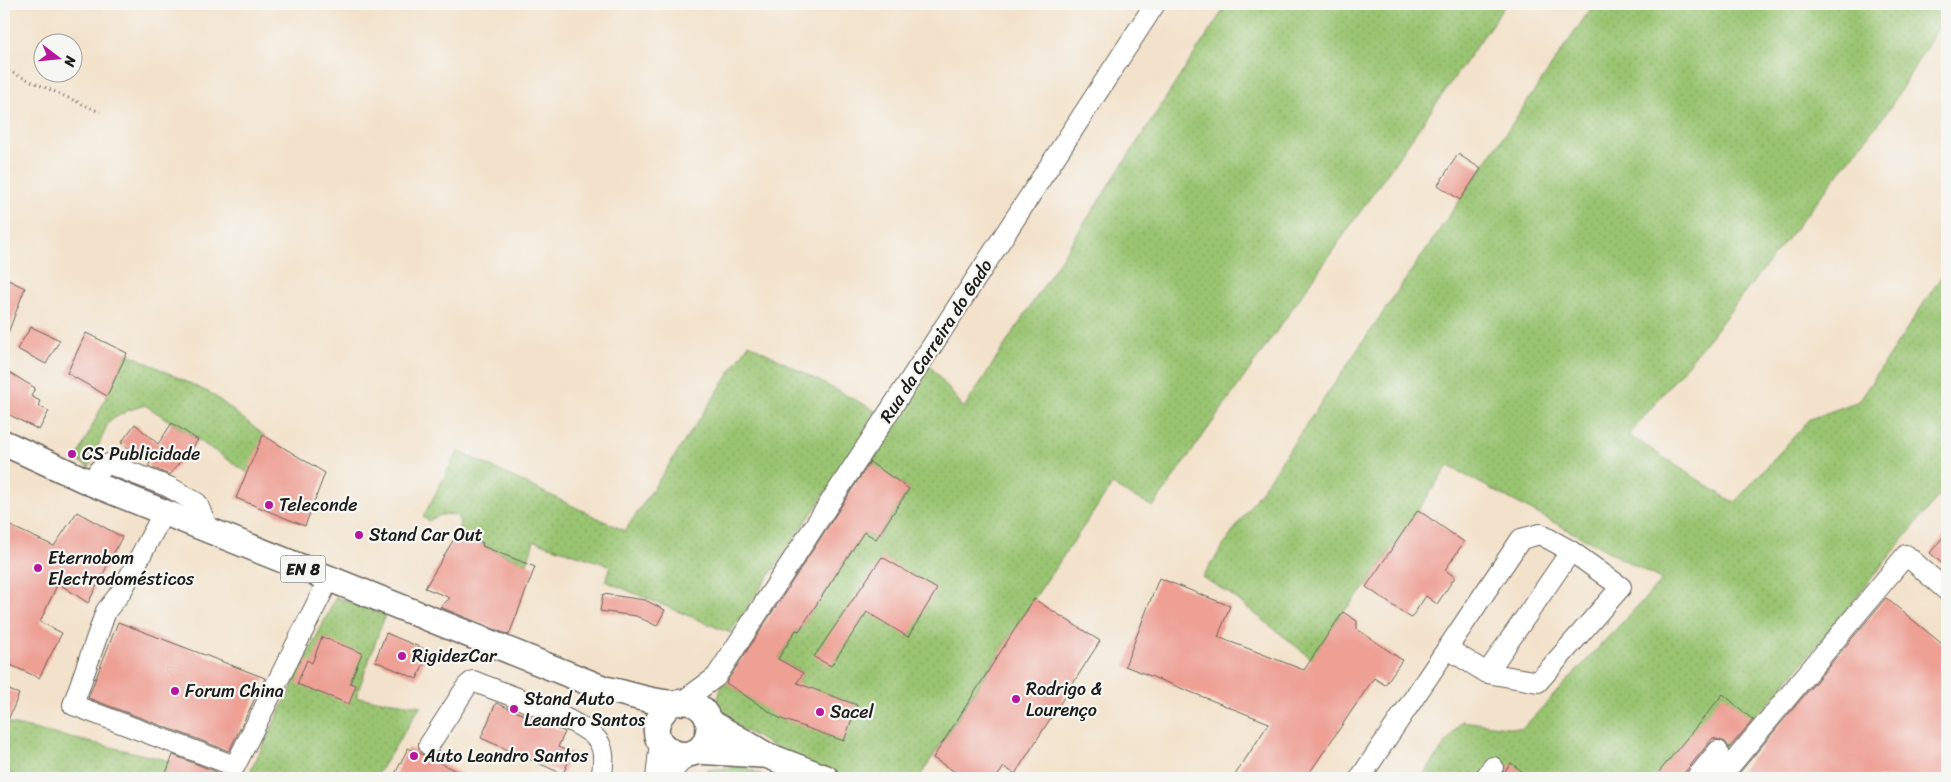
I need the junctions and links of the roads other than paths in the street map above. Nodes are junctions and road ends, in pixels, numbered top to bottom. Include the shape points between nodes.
1 (1155, 4) edge
2 (4, 443) edge
3 (91, 483) junction
4 (164, 512) junction
5 (209, 531) junction
6 (1572, 551) junction
7 (329, 579) junction
8 (1947, 592) edge
9 (1448, 649) junction
10 (1487, 673) junction
11 (716, 677) junction
12 (605, 689) junction
13 (677, 702) junction
14 (708, 719) junction
15 (658, 734) junction
16 (429, 745) dead end
17 (1718, 751) dead end
18 (693, 752) junction
19 (766, 755) junction
20 (601, 778) edge
21 (656, 778) edge
22 (668, 778) edge
23 (826, 778) edge
24 (1360, 778) edge
25 (1696, 778) edge
26 (1720, 778) edge

1 - 11 street, Rua da Carreira do Gado
2 - 3 main road, EN 8
3 - 4 main road, EN 8
3 - 5 street via 99,470 109,464 169,488 196,503
4 - 5 main road, EN 8
4 - 7 street via 121,592 106,611 73,705 235,766
5 - 7 main road, EN 8
6 - 9 street via 1540,534 1521,539
6 - 10 street
6 - 10 street via 1621,587 1538,682
7 - 12 main road, EN 8
8 - 26 street via 1906,555
9 - 10 street
9 - 24 street
11 - 13 street
11 - 14 street
12 - 13 main road, EN 8
12 - 15 main road, EN 8
13 - 14 main road, EN 8 via 698,706
13 - 15 main road via 662,712
14 - 18 main road via 708,738
14 - 19 main road, EN 8
15 - 18 main road, EN 8 via 673,753
15 - 21 street
16 - 20 street via 473,681 574,722 594,735 601,744
17 - 25 street
18 - 19 main road, EN 8
18 - 22 street
19 - 23 main road, EN 8

